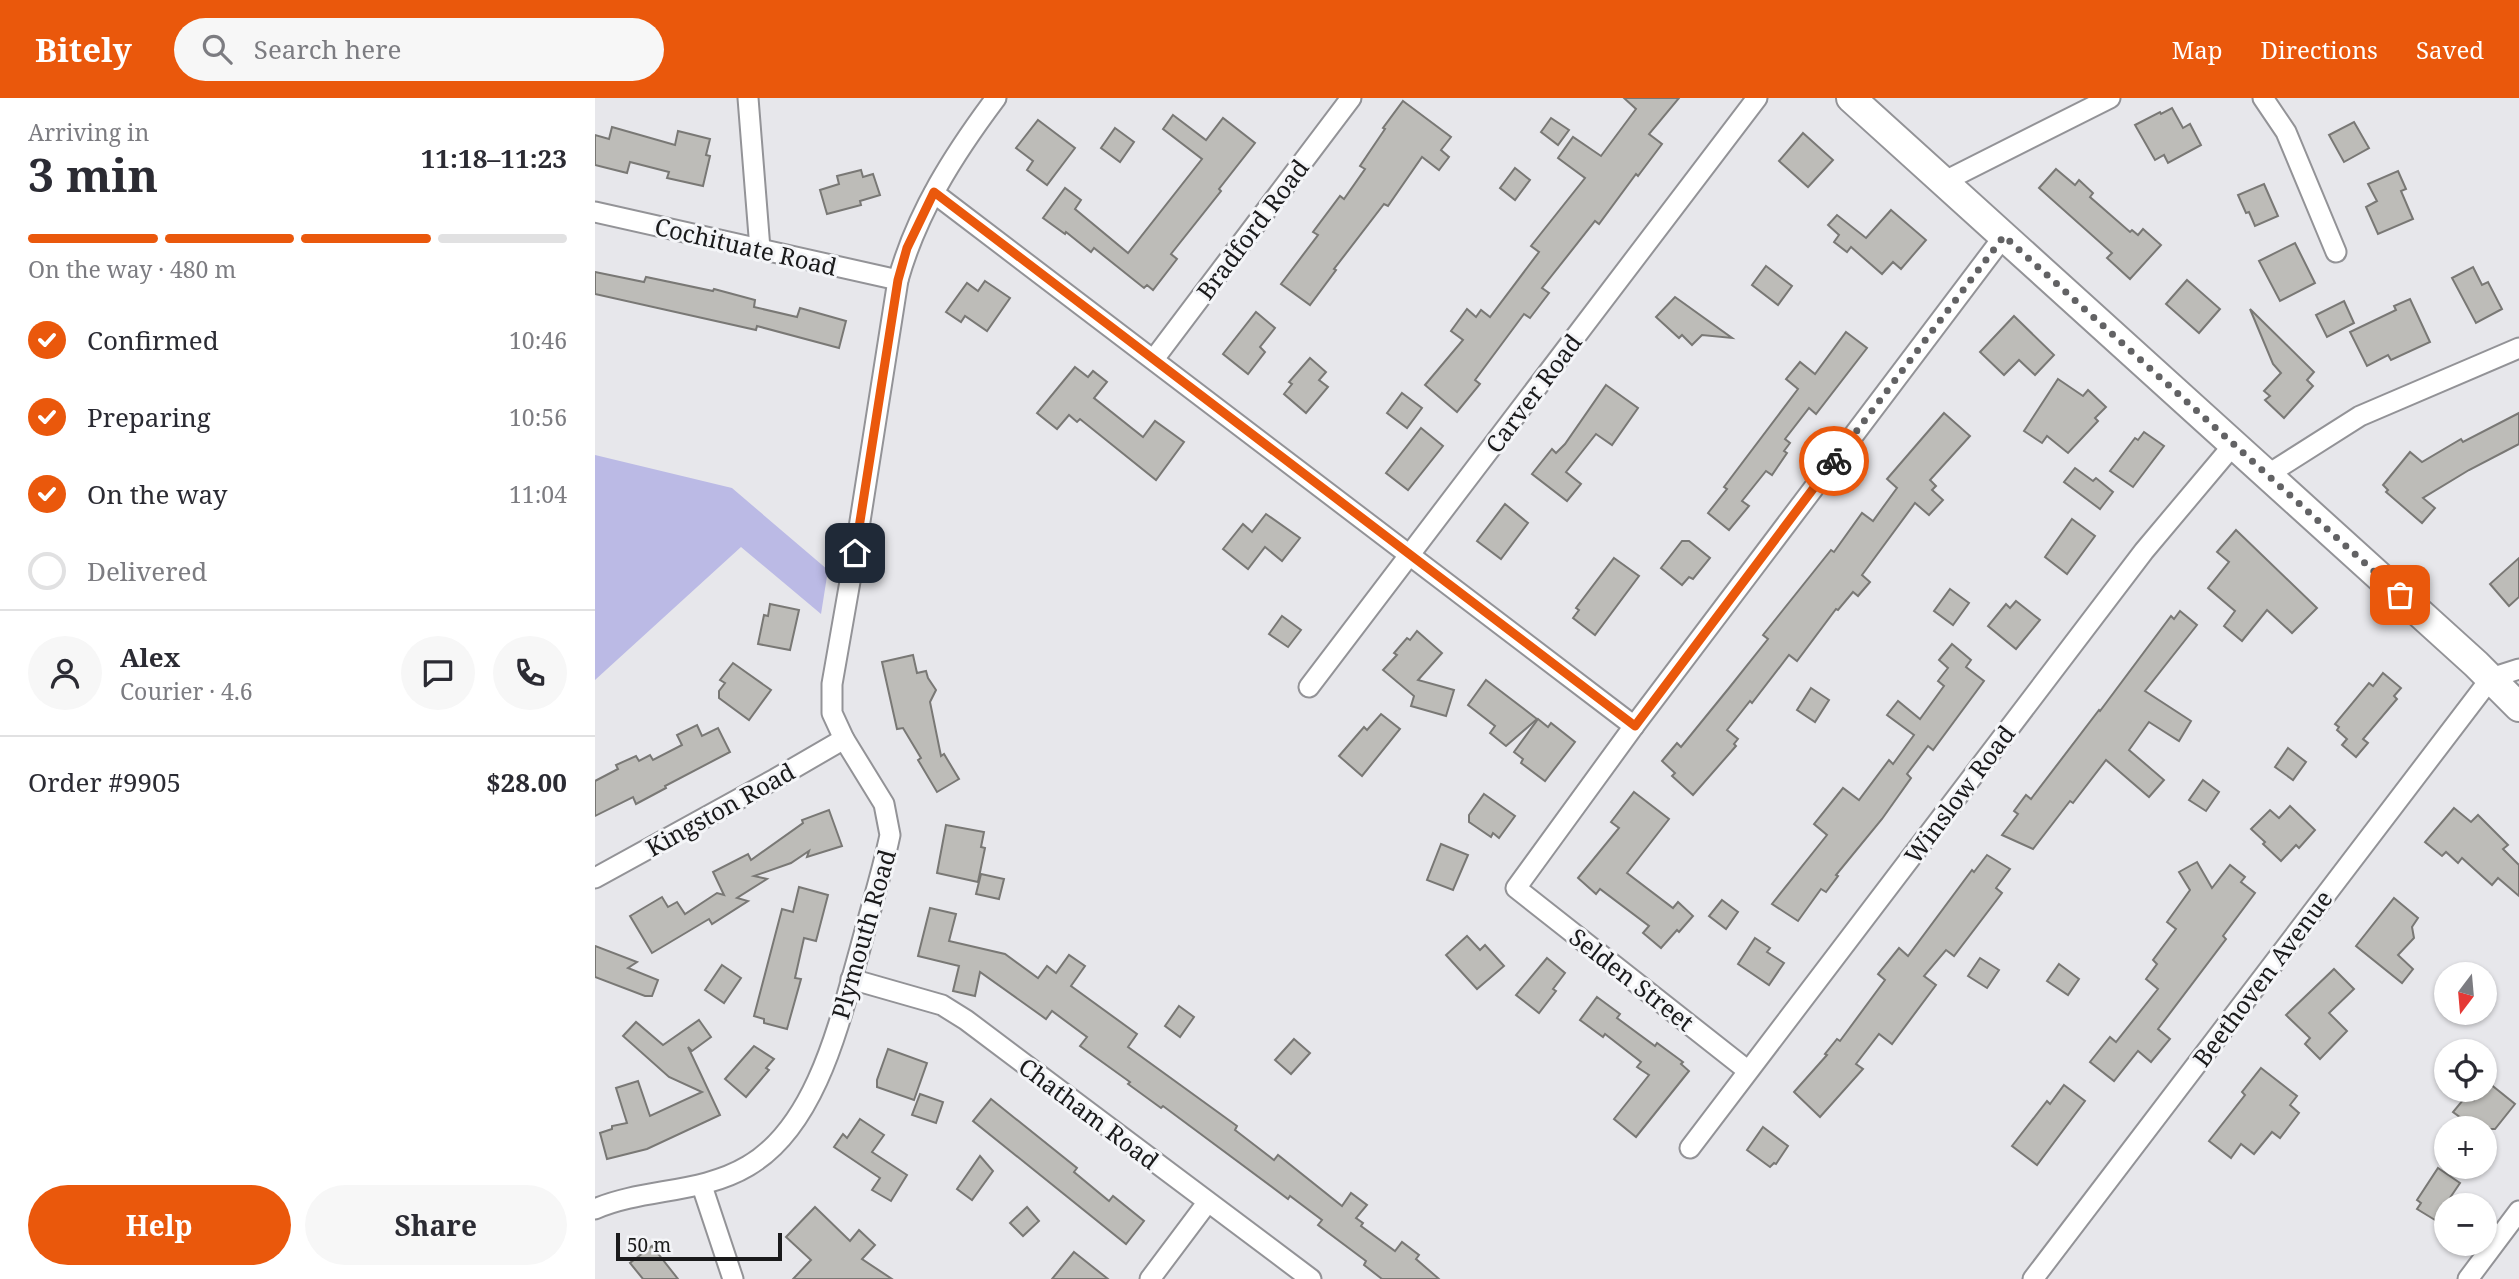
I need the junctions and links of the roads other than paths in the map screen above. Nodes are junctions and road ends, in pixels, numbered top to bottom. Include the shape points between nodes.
1 (748, 98) edge
2 (996, 98) edge
3 (1351, 98) edge
4 (1757, 98) edge
5 (1851, 98) edge
6 (2110, 98) edge
7 (2263, 98) edge
8 (1943, 182) junction
9 (934, 192) junction
10 (595, 212) edge
11 (2004, 236) junction
12 (760, 249) junction
13 (2336, 252) dead end
14 (898, 280) junction
15 (2519, 348) edge
16 (1154, 359) junction
17 (2234, 444) junction
18 (2267, 475) junction
19 (1411, 554) junction
20 (2519, 669) edge
21 (2491, 678) junction
22 (1309, 687) dead end
23 (2519, 706) edge
24 (1635, 726) junction
25 (844, 738) junction
26 (595, 878) edge
27 (851, 979) junction
28 (1748, 1070) junction
29 (1690, 1148) dead end
30 (702, 1185) junction
31 (1207, 1203) junction
32 (595, 1209) edge
33 (2519, 1211) edge
34 (733, 1279) edge
35 (1150, 1279) edge
36 (1311, 1279) edge
37 (2033, 1279) edge
38 (2468, 1279) edge

1 - 12 street
2 - 9 street, Plymouth Road via 964,140
3 - 16 street, Bradford Road
4 - 19 street, Carver Road
5 - 8 street
6 - 8 street
7 - 13 street via 2286,132
8 - 11 street
9 - 14 street, Plymouth Road via 907,248
9 - 16 street
10 - 12 street, Cochituate Road
11 - 17 street
11 - 24 street
12 - 14 street, Cochituate Road
14 - 25 street, Plymouth Road via 832,684 832,713
15 - 18 street via 2360,416
16 - 19 street
17 - 18 street
17 - 28 street, Winslow Road via 2144,551
18 - 21 street
19 - 22 street, Carver Road
19 - 24 street
20 - 21 street
21 - 23 street
21 - 37 street, Beethoven Avenue
24 - 28 street, Selden Street via 1516,888
25 - 26 street, Kingston Road
25 - 27 street, Plymouth Road via 884,804 890,835
27 - 30 street, Plymouth Road via 819,1077 779,1141 748,1166
27 - 31 street, Chatham Road via 942,1005 966,1020
28 - 29 street, Winslow Road
30 - 32 street, Plymouth Road
30 - 34 street
31 - 35 street
31 - 36 street, Chatham Road
33 - 38 street

